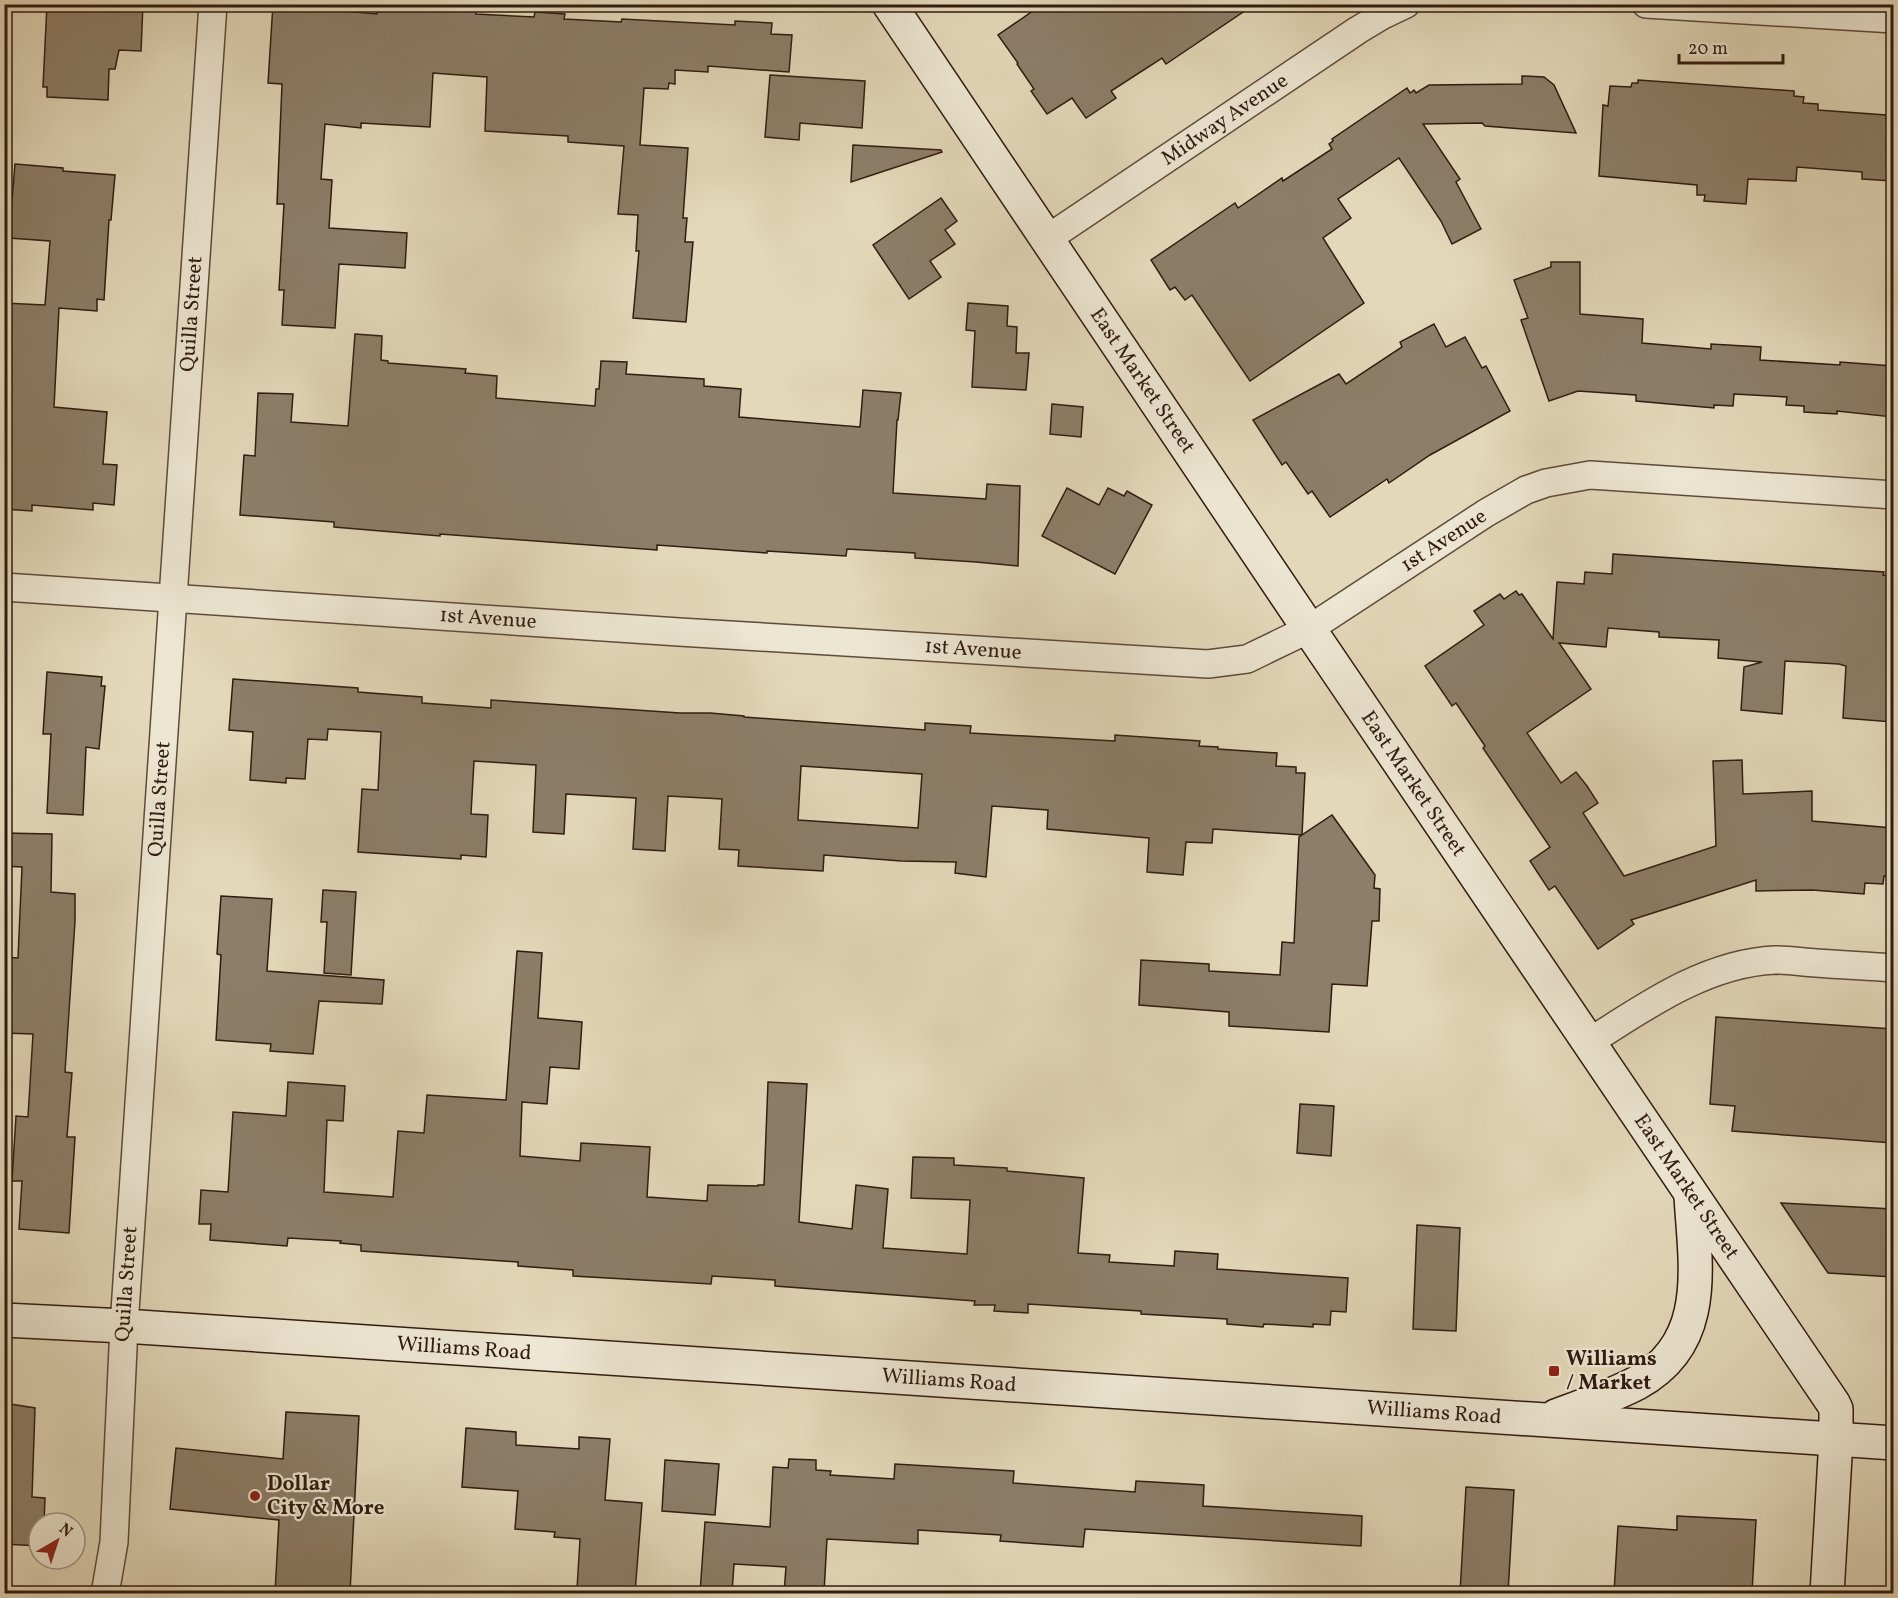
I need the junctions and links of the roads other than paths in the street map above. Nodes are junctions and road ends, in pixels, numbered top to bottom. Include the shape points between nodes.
1 (213, 4) edge
2 (890, 4) edge
3 (1406, 4) edge
4 (1646, 4) edge
5 (1893, 19) edge
6 (1047, 239) junction
7 (1893, 495) edge
8 (4, 587) edge
9 (173, 598) junction
10 (1309, 629) junction
11 (1893, 968) edge
12 (1588, 1043) junction
13 (1691, 1194) junction
14 (4, 1320) edge
15 (124, 1326) junction
16 (1547, 1420) junction
17 (1836, 1439) junction
18 (1893, 1443) edge
19 (105, 1593) edge
20 (1827, 1593) edge

1 - 9 street, Quilla Street
2 - 6 main road, East Market Street
3 - 6 street, Midway Avenue via 1358,30
4 - 5 street
6 - 10 main road, East Market Street
7 - 10 street, 1st Avenue via 1590,475 1546,483 1508,500
8 - 9 street, 1st Avenue
9 - 10 street, 1st Avenue via 1208,664 1247,659
9 - 15 street, Quilla Street
10 - 12 main road, East Market Street
11 - 12 street via 1776,960 1753,963 1678,989
12 - 13 main road, East Market Street
13 - 16 main road via 1695,1298 1677,1346 1640,1382
13 - 17 main road, East Market Street via 1833,1403
14 - 15 main road, Williams Road
15 - 16 main road, Williams Road
15 - 19 street, Quilla Street via 114,1542
16 - 17 main road, Williams Road
17 - 18 main road, Williams Road
17 - 20 main road, East Market Street

